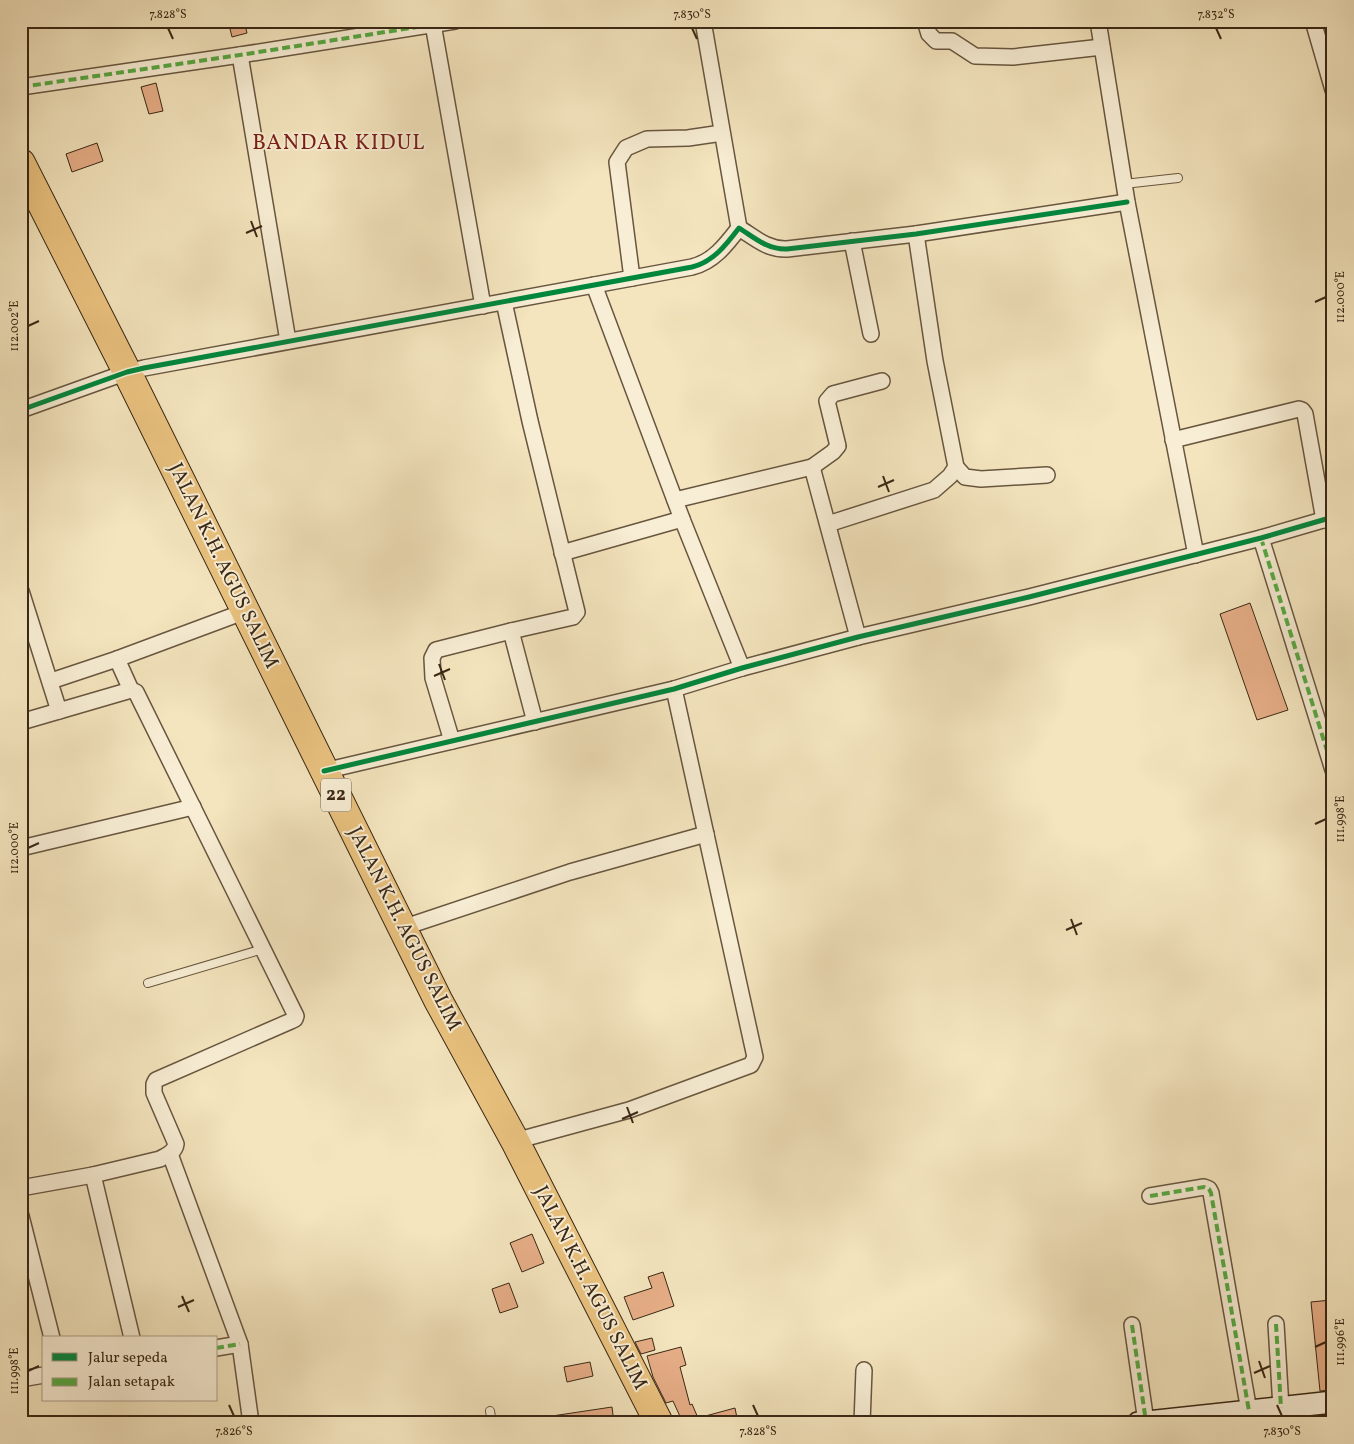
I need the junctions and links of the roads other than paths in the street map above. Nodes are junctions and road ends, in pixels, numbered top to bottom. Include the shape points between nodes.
1 (455, 21) edge
2 (703, 21) edge
3 (925, 21) edge
4 (1098, 21) edge
5 (1313, 21) edge
6 (433, 24) junction
7 (1102, 47) junction
8 (240, 56) junction
9 (21, 87) edge
10 (1333, 90) edge
11 (722, 133) junction
12 (21, 163) edge
13 (1178, 178) dead end
14 (1124, 184) junction
15 (29, 197) edge
16 (1127, 202) junction
17 (739, 228) junction
18 (916, 234) junction
19 (852, 241) junction
20 (632, 278) junction
21 (594, 285) junction
22 (504, 302) junction
23 (483, 306) junction
24 (870, 334) dead end
25 (288, 341) junction
26 (127, 372) junction
27 (882, 381) dead end
28 (21, 410) edge
29 (1173, 440) junction
30 (812, 467) junction
31 (956, 467) junction
32 (1047, 475) dead end
33 (675, 500) junction
34 (682, 519) junction
35 (1328, 519) edge
36 (828, 524) junction
37 (1261, 538) junction
38 (562, 553) junction
39 (1196, 555) junction
40 (21, 591) edge
41 (246, 611) junction
42 (511, 631) junction
43 (858, 637) junction
44 (118, 659) junction
45 (742, 668) junction
46 (51, 681) junction
47 (674, 689) junction
48 (131, 690) junction
49 (59, 711) junction
50 (21, 722) edge
51 (535, 722) junction
52 (452, 741) junction
53 (324, 770) junction
54 (1333, 770) edge
55 (193, 806) junction
56 (706, 834) junction
57 (21, 848) edge
58 (402, 928) junction
59 (264, 948) junction
60 (148, 983) dead end
61 (515, 1141) junction
62 (170, 1154) junction
63 (93, 1175) junction
64 (21, 1188) edge
65 (1150, 1196) dead end
66 (21, 1216) edge
67 (1132, 1324) dead end
68 (1276, 1324) dead end
69 (51, 1336) edge
70 (132, 1336) edge
71 (240, 1344) junction
72 (218, 1348) edge
73 (864, 1370) dead end
74 (42, 1376) edge
75 (21, 1379) edge
76 (1333, 1402) edge
77 (1281, 1408) junction
78 (490, 1411) dead end
79 (1249, 1411) junction
80 (1204, 1420) edge
81 (1142, 1422) edge
82 (251, 1423) edge
83 (492, 1423) edge
84 (659, 1423) edge
85 (862, 1423) edge

1 - 6 street
2 - 11 street
3 - 7 street via 929,34 936,41 952,41 975,56 1012,57
4 - 7 street
5 - 10 street
6 - 8 street
6 - 23 street
7 - 14 street
8 - 9 street
8 - 25 street
11 - 17 street
11 - 20 street via 647,139 626,148 617,162
12 - 15 highway, JALAN K.H. AGUS SALIM / 22
13 - 14 lane
14 - 16 street
15 - 26 highway, JALAN K.H. AGUS SALIM / 22
16 - 18 street
16 - 29 street
17 - 19 street via 776,250
17 - 20 street via 720,250 701,265
18 - 19 street
18 - 31 street via 935,361
19 - 24 street
20 - 21 street
21 - 22 street
21 - 33 street
22 - 23 street
22 - 38 street
23 - 25 street
25 - 26 street
26 - 28 street
26 - 41 highway, JALAN K.H. AGUS SALIM / 22
27 - 30 street via 828,398 838,446
29 - 35 street via 1302,410
29 - 39 street
30 - 33 street
30 - 36 street
31 - 32 street via 965,477 981,479
31 - 36 street via 934,490
33 - 34 street
34 - 38 street
34 - 45 street
35 - 37 street
36 - 43 street
37 - 39 street
37 - 54 street
38 - 42 street via 577,612 573,617
39 - 43 street
40 - 46 street
41 - 44 street
41 - 53 highway, JALAN K.H. AGUS SALIM / 22
42 - 51 street
42 - 52 street via 436,650 432,658 433,678
43 - 45 street
44 - 46 street
44 - 48 street
45 - 47 street
46 - 49 street
47 - 51 street
47 - 56 street
48 - 49 street
48 - 55 street via 136,692
49 - 50 street
51 - 52 street
52 - 53 street
53 - 58 highway, JALAN K.H. AGUS SALIM / 22
55 - 57 street
55 - 59 street
56 - 58 street via 570,872
56 - 61 street via 754,1062 629,1110
58 - 61 highway, JALAN K.H. AGUS SALIM / 22
59 - 60 lane
59 - 62 street via 293,1008 295,1019 156,1080 154,1092 176,1144
61 - 84 highway, JALAN K.H. AGUS SALIM / 22
62 - 63 street
62 - 71 street
63 - 64 street
63 - 70 street
65 - 79 street via 1204,1187 1211,1193
66 - 69 street
67 - 81 street
68 - 77 street
71 - 72 street
71 - 82 street
73 - 85 street
74 - 75 street
76 - 77 main road
77 - 79 main road
78 - 83 lane
79 - 80 main road
80 - 81 main road

